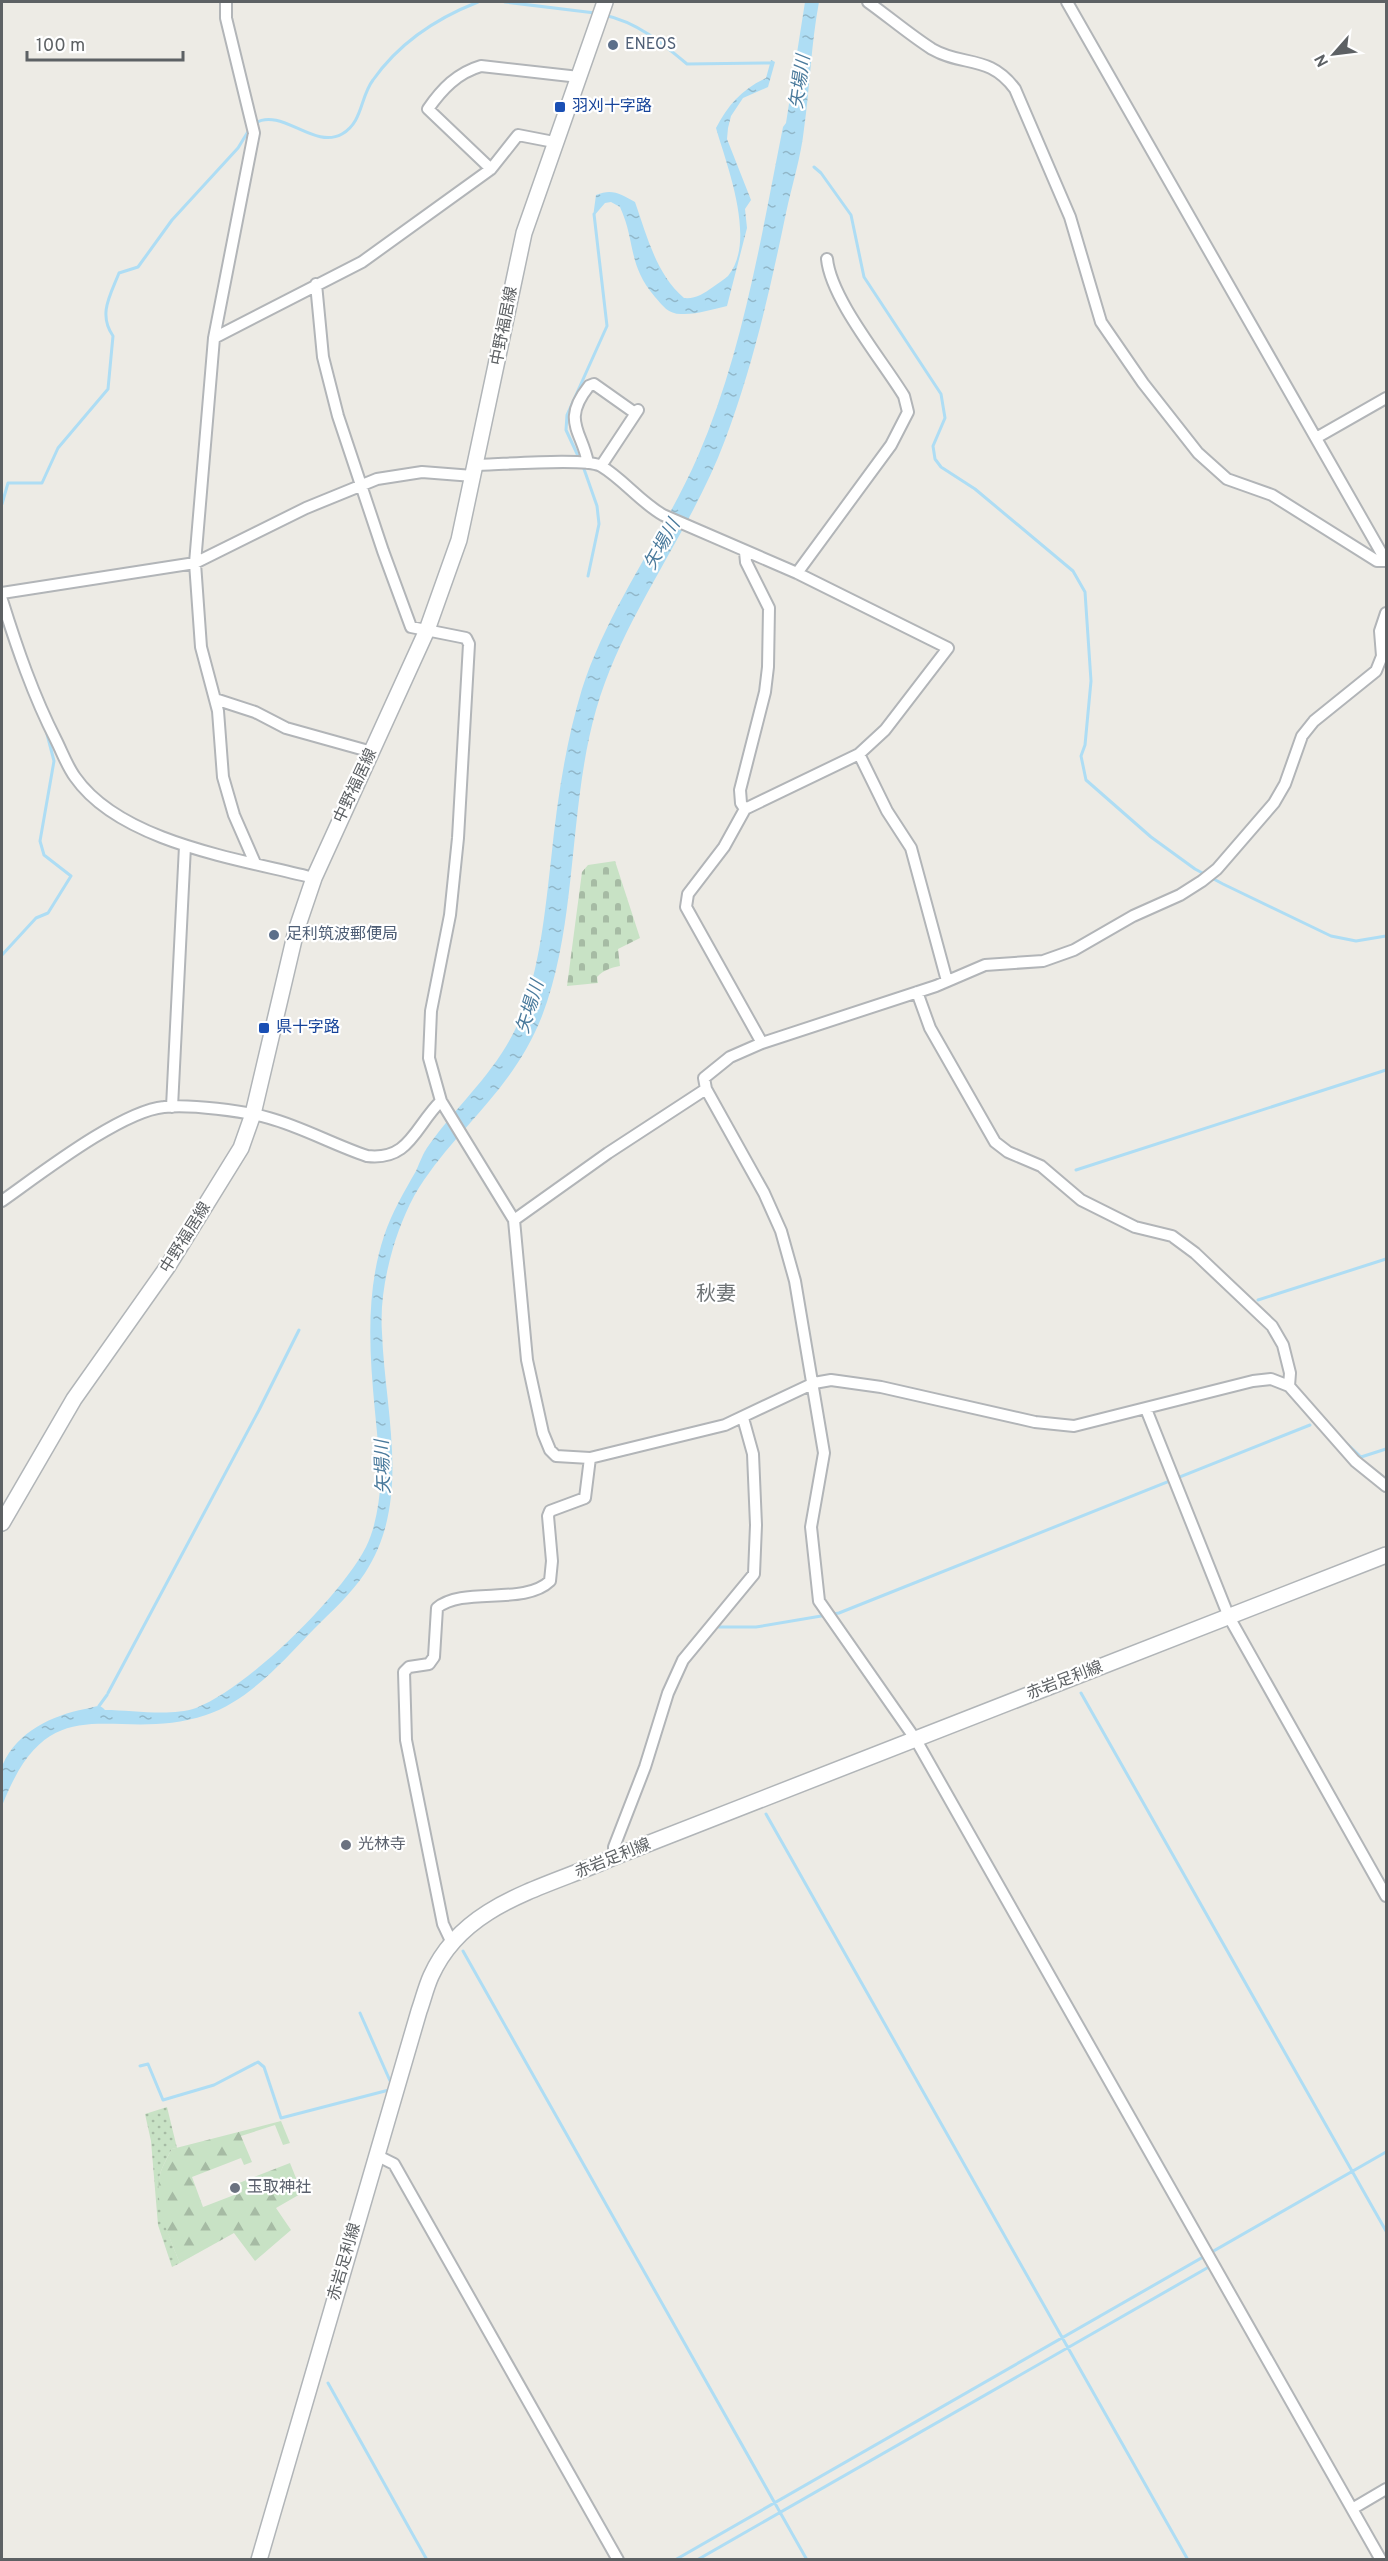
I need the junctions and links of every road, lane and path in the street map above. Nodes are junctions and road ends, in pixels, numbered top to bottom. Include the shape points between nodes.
1 (226, 2) edge
2 (604, 2) edge
3 (868, 2) edge
4 (1066, 2) edge
5 (579, 77) junction
6 (554, 142) junction
7 (491, 169) junction
8 (827, 259) dead end
9 (316, 284) junction
10 (214, 338) junction
11 (1386, 398) edge
12 (1316, 438) junction
13 (588, 463) junction
14 (601, 466) junction
15 (475, 471) junction
16 (362, 483) junction
17 (745, 552) junction
18 (1386, 561) edge
19 (195, 563) junction
20 (797, 573) junction
21 (2, 593) edge
22 (2, 600) edge
23 (1386, 613) edge
24 (427, 630) junction
25 (1384, 658) edge
26 (215, 699) junction
27 (372, 752) junction
28 (860, 754) junction
29 (745, 809) junction
30 (184, 846) junction
31 (255, 863) junction
32 (314, 878) junction
33 (947, 981) junction
34 (917, 993) junction
35 (762, 1043) junction
36 (706, 1089) junction
37 (441, 1101) junction
38 (171, 1107) junction
39 (253, 1114) junction
40 (2, 1201) edge
41 (514, 1220) junction
42 (814, 1383) junction
43 (1289, 1386) junction
44 (1146, 1408) junction
45 (743, 1418) junction
46 (590, 1458) junction
47 (1386, 1486) edge
48 (4, 1512) edge
49 (1386, 1555) edge
50 (1228, 1617) junction
51 (916, 1740) junction
52 (614, 1857) junction
53 (1386, 1896) edge
54 (452, 1943) junction
55 (376, 2155) junction
56 (1386, 2489) edge
57 (1352, 2509) junction
58 (259, 2559) edge
59 (618, 2559) edge
60 (1381, 2559) edge

1 - 10 street via 226,18 254,133
2 - 5 main road, 中野福居線
3 - 18 street via 934,50 987,65 1015,89 1070,217 1101,322 1198,453 1227,479 1272,495 1377,561
4 - 12 street
5 - 6 main road, 中野福居線
5 - 7 street via 481,66 469,69 443,88 428,109
6 - 7 street via 518,135
6 - 15 main road, 中野福居線 via 524,233
7 - 9 street via 363,262
8 - 20 street via 840,296 904,396 908,412 891,445
9 - 10 street
9 - 16 street via 323,357 338,416
10 - 19 street
11 - 12 street
12 - 18 street
13 - 14 street
13 - 14 street via 574,426 579,403 594,384 636,412
13 - 15 street
14 - 17 street via 663,515
15 - 16 street via 398,474
15 - 24 main road, 中野福居線 via 459,540
16 - 19 street
16 - 24 street via 411,627
17 - 20 street
17 - 29 street via 746,562 769,608 765,692 740,790
19 - 21 street
19 - 26 street via 201,647
20 - 28 street via 948,648 885,730
22 - 30 street via 40,708 74,777 93,798 114,812
23 - 25 street via 1380,631
24 - 27 main road, 中野福居線
24 - 37 street via 466,638 469,644 458,838 450,915 428,1043 431,1072
25 - 33 street via 1376,671 1314,721 1302,736 1274,803 1202,881 1074,950 1043,961 985,964
26 - 27 street via 255,712 285,728
26 - 31 street via 223,777
27 - 32 main road, 中野福居線
28 - 29 street
28 - 33 street via 886,811 911,848
29 - 35 street via 724,847 688,894 686,903
30 - 31 street
30 - 38 street
31 - 32 street
32 - 39 main road, 中野福居線 via 296,931
33 - 34 street
34 - 35 street
34 - 43 street via 930,1028 995,1142 1041,1166 1081,1200 1135,1227 1172,1236 1195,1253 1272,1326 1283,1345
35 - 36 street via 710,1070 704,1078
36 - 41 street
36 - 42 street via 781,1231 795,1281
37 - 39 street via 400,1150 383,1158
37 - 41 street
38 - 39 street
38 - 40 street via 142,1113 89,1141
39 - 48 main road, 中野福居線 via 225,1176 168,1266 74,1399
41 - 46 street via 527,1360 543,1433 556,1456
42 - 44 street via 844,1381 870,1385 1059,1426 1074,1426
42 - 45 street
42 - 51 street via 824,1453 811,1527 819,1601
43 - 44 street via 1271,1379 1253,1381
43 - 47 street via 1355,1461
44 - 50 street
45 - 46 street
45 - 52 street via 753,1454 754,1574 683,1660 614,1846
46 - 54 street via 585,1498 550,1511 548,1516 550,1581 541,1587 502,1596 443,1602 437,1608 434,1657 429,1664 408,1667 404,1672 406,1740 443,1924
49 - 50 main road, 赤岩足利線
50 - 51 main road, 赤岩足利線
50 - 53 street
51 - 52 main road, 赤岩足利線
51 - 57 street
52 - 54 main road, 赤岩足利線 via 497,1905 465,1928
54 - 55 main road, 赤岩足利線 via 431,1976
55 - 58 main road, 赤岩足利線
55 - 59 street via 394,2164
56 - 57 street
57 - 60 street

